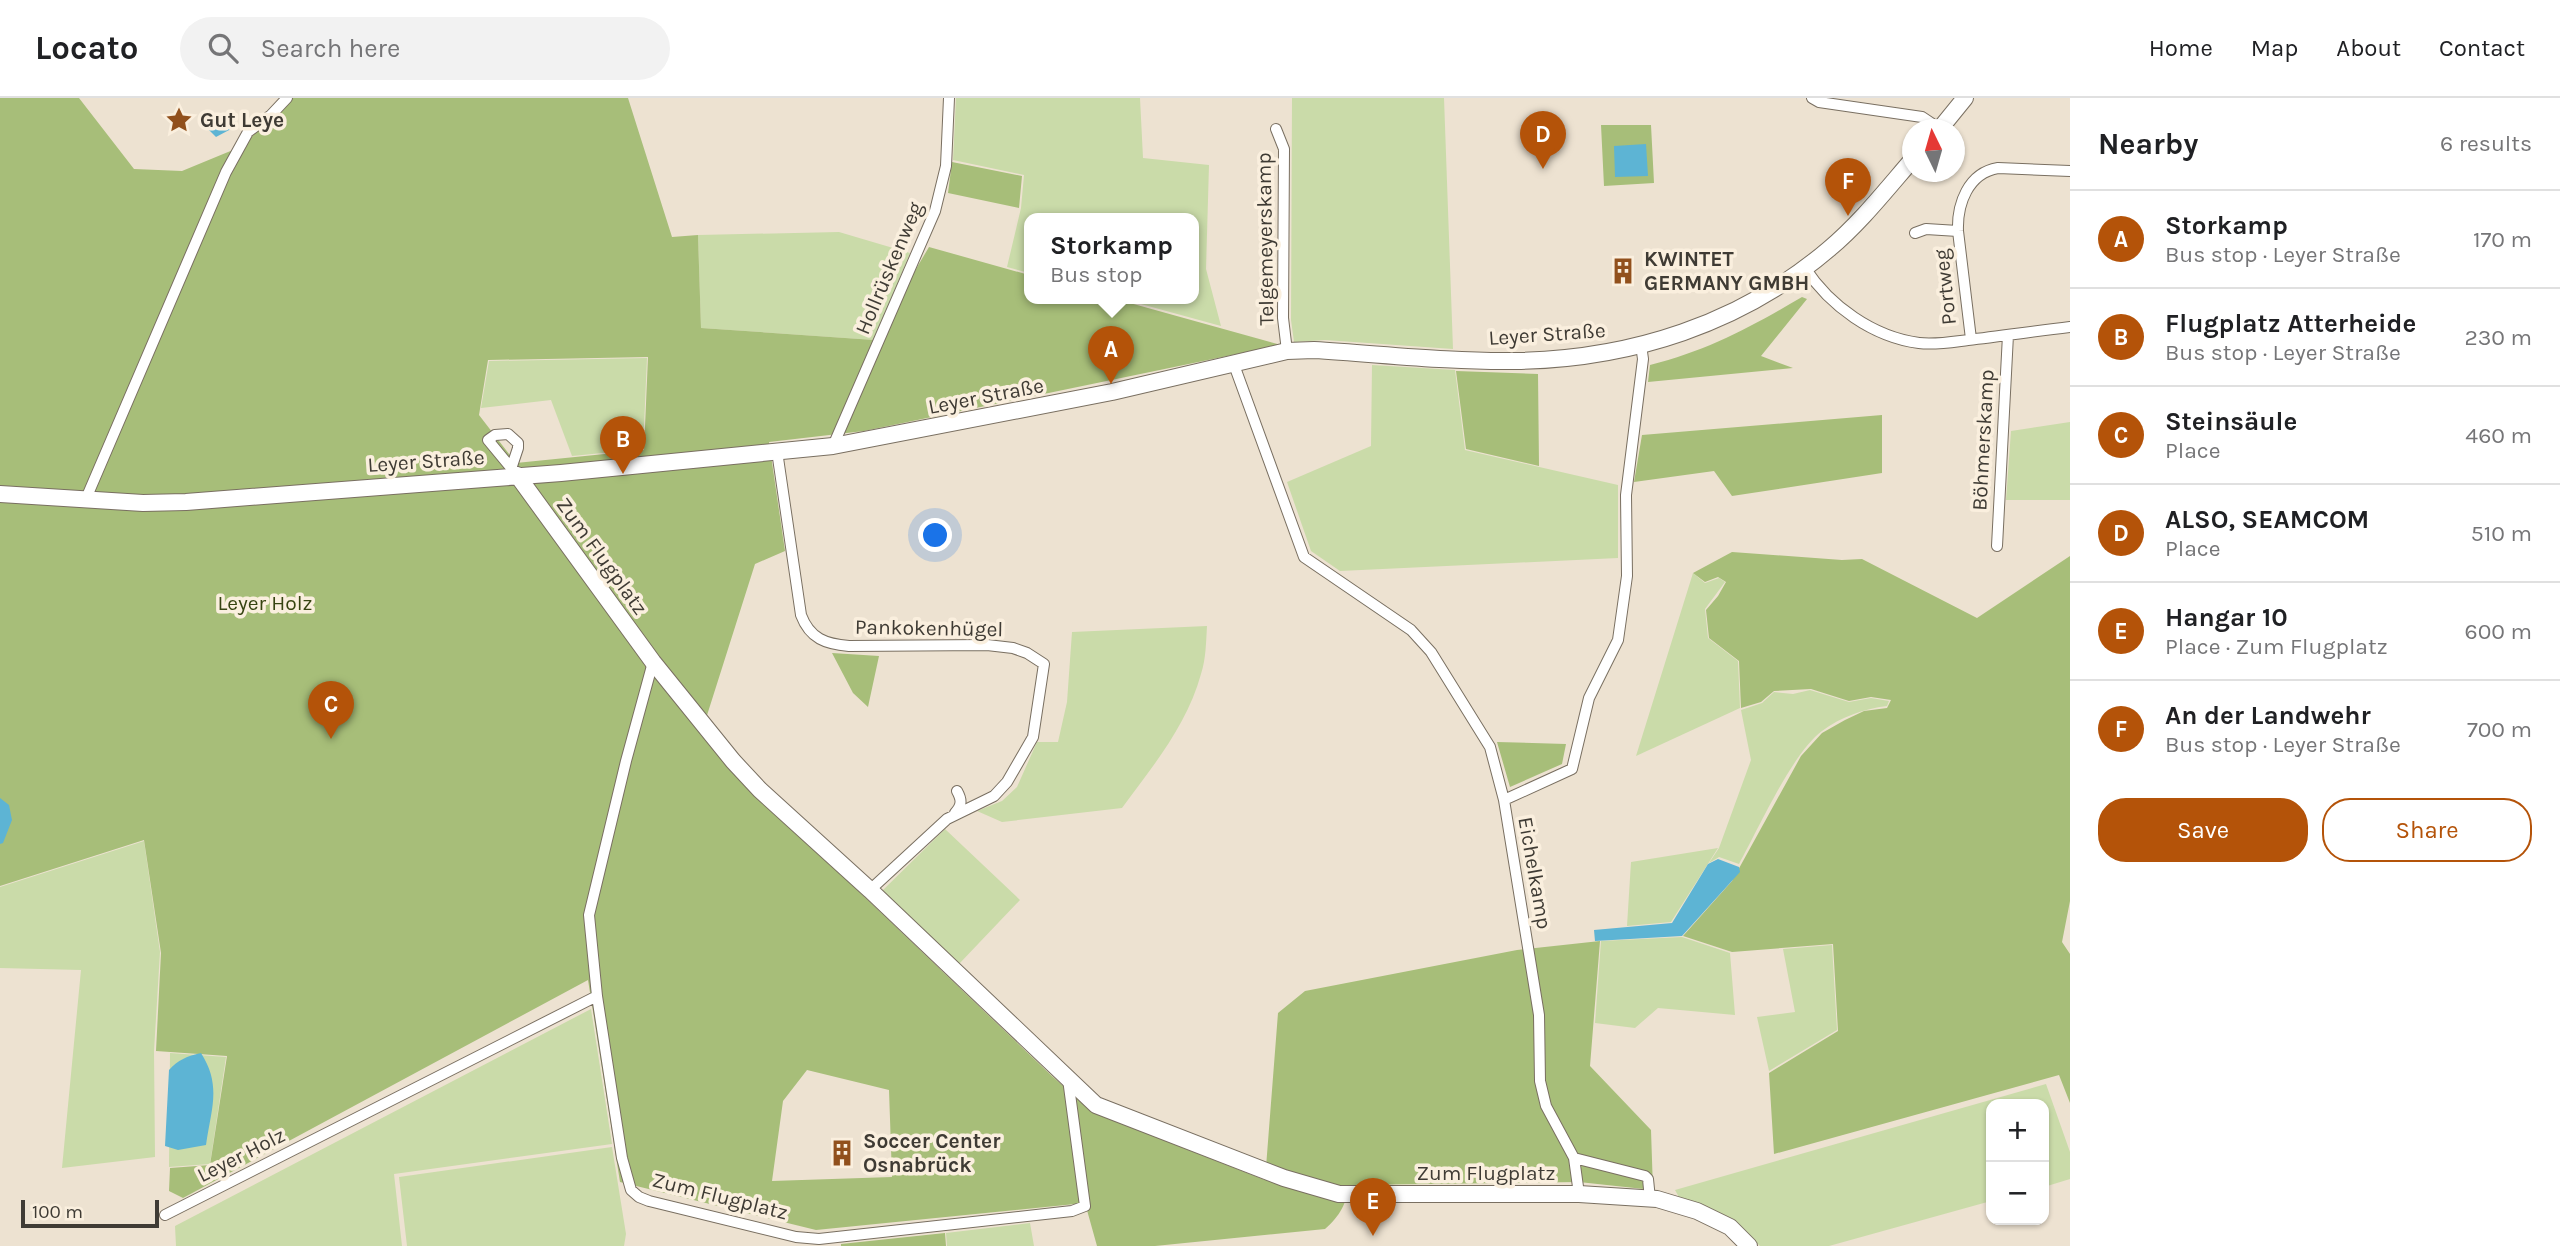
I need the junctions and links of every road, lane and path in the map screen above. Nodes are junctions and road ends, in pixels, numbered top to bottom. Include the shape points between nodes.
1 (287, 98) edge
2 (950, 98) edge
3 (1812, 98) edge
4 (1965, 98) edge
5 (1925, 119) edge
6 (1948, 119) edge
7 (1276, 129) dead end
8 (2070, 171) edge
9 (1902, 172) edge
10 (1958, 231) junction
11 (1914, 233) dead end
12 (1805, 268) junction
13 (2070, 327) edge
14 (2008, 335) junction
15 (1971, 340) junction
16 (1641, 345) junction
17 (1287, 351) junction
18 (1233, 362) junction
19 (833, 446) junction
20 (777, 451) junction
21 (514, 472) junction
22 (0, 494) edge
23 (88, 494) dead end
24 (1997, 546) dead end
25 (653, 662) junction
26 (957, 791) dead end
27 (1504, 800) junction
28 (954, 814) junction
29 (870, 890) junction
30 (597, 996) junction
31 (1068, 1079) junction
32 (1574, 1158) junction
33 (1579, 1194) junction
34 (1650, 1199) junction
35 (165, 1215) dead end
36 (1749, 1246) edge

1 - 23 street via 248,132 226,172
2 - 19 street, Hollrüskenweg via 946,166 935,211
3 - 5 street
4 - 6 street
7 - 17 street, Telgemeyerskamp via 1284,149 1283,318
8 - 10 street, Portweg via 1986,170 1964,195
9 - 12 street, Leyer Straße via 1855,225
10 - 11 street, Portweg
10 - 15 street, Portweg
12 - 15 street via 1826,296 1857,319 1890,335 1922,344
12 - 16 street, Leyer Straße via 1750,304 1708,324
13 - 14 street
14 - 15 street
14 - 24 street, Böhmerskamp
16 - 17 street, Leyer Straße via 1517,361
16 - 27 street, Eichelkamp via 1626,495 1627,576 1618,640 1589,698 1572,769
17 - 18 street, Leyer Straße
18 - 19 street, Leyer Straße via 1112,392
18 - 27 street via 1304,557 1410,630 1431,652 1490,747
19 - 20 street, Leyer Straße
20 - 21 street, Leyer Straße
20 - 28 street, Pankokenhügel via 801,615 814,636 832,645 1013,648 1044,664 1033,737 1016,769 994,796
21 - 22 street, Leyer Straße via 164,503
21 - 25 street, Zum Flugplatz
25 - 29 street, Zum Flugplatz via 760,790
25 - 30 street, Zum Flugplatz via 589,915
26 - 28 street via 960,807
27 - 32 street, Eichelkamp via 1539,1015 1540,1081 1546,1106
28 - 29 street, Pankokenhügel
29 - 31 street, Zum Flugplatz
30 - 31 street, Zum Flugplatz via 631,1190 649,1201 796,1237 819,1240 1085,1206
30 - 35 street, Leyer Holz
31 - 33 street, Zum Flugplatz via 1096,1105 1284,1178 1339,1194
32 - 33 street, Eichelkamp
32 - 34 street via 1645,1176
33 - 34 street, Zum Flugplatz
34 - 36 street, Zum Flugplatz via 1697,1210 1730,1227

